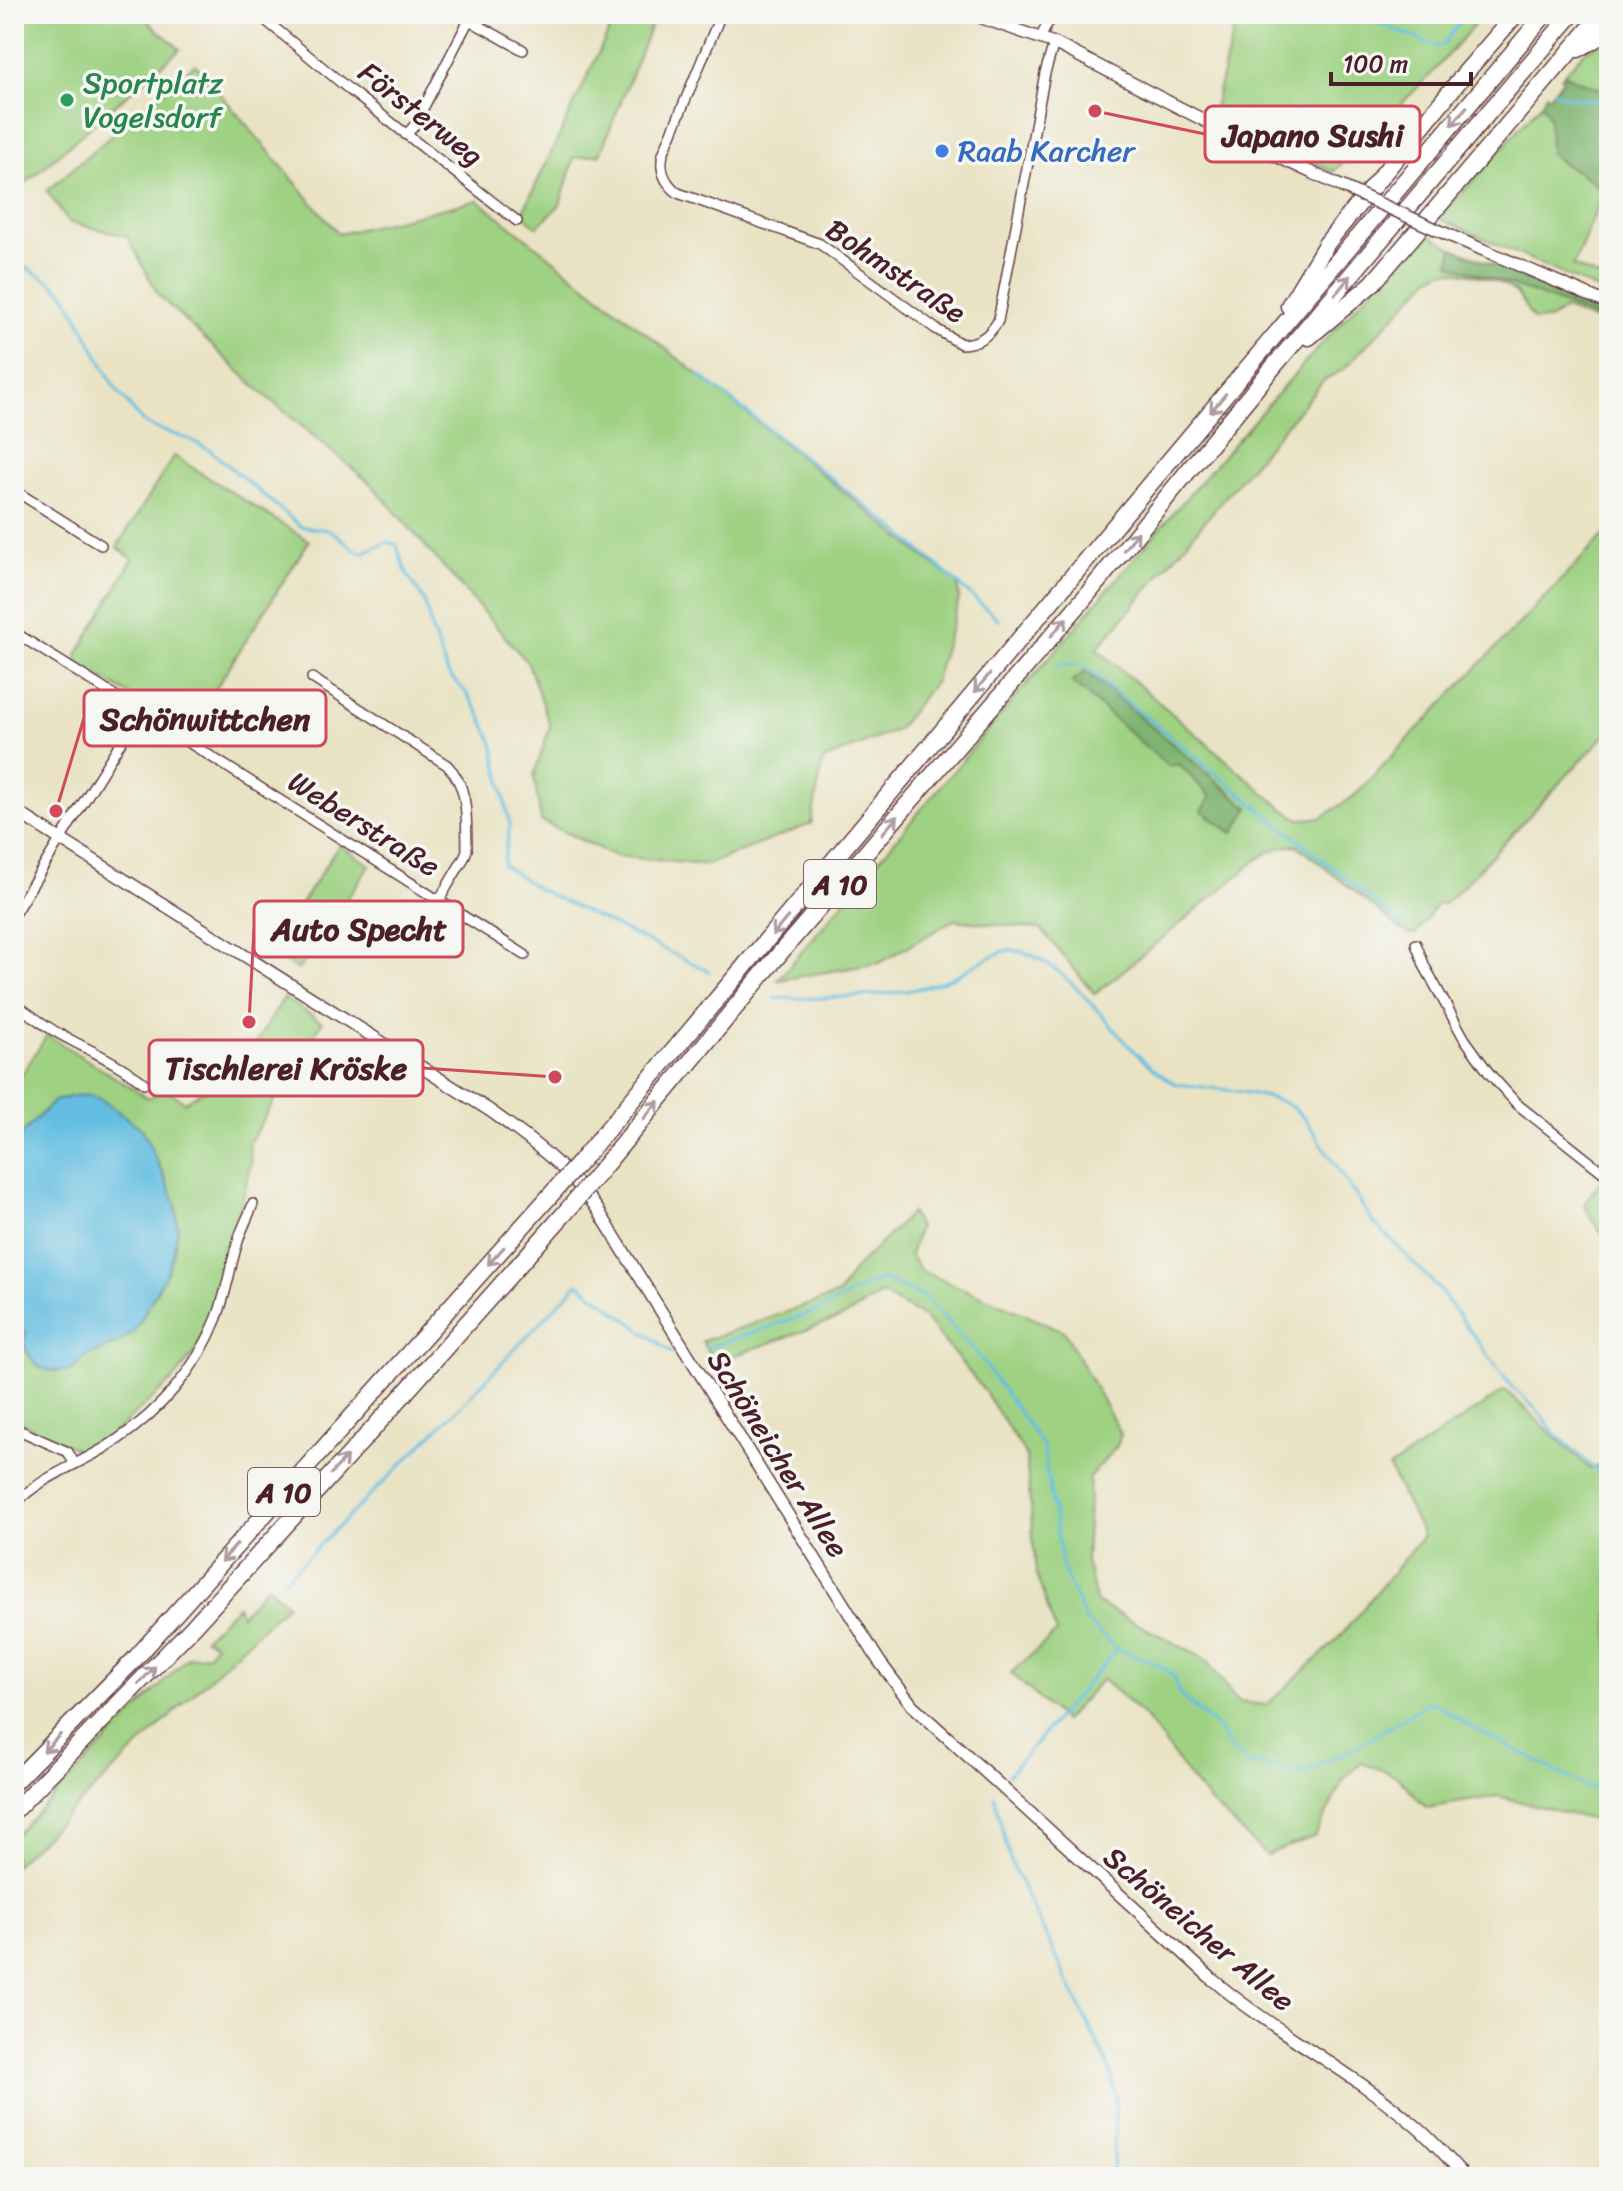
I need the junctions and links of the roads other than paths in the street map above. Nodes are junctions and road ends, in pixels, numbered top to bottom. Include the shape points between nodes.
1 (258, 14) edge
2 (721, 14) edge
3 (971, 14) edge
4 (1052, 14) edge
5 (1516, 14) edge
6 (1545, 14) edge
7 (1572, 14) edge
8 (1602, 14) edge
9 (470, 17) edge
10 (1609, 31) edge
11 (1041, 37) junction
12 (1054, 43) junction
13 (523, 50) dead end
14 (1566, 57) junction
15 (406, 135) junction
16 (517, 221) dead end
17 (1609, 304) edge
18 (1258, 355) junction
19 (1274, 366) junction
20 (14, 490) edge
21 (101, 545) dead end
22 (14, 632) edge
23 (312, 678) dead end
24 (140, 711) junction
25 (14, 810) edge
26 (59, 840) junction
27 (439, 900) junction
28 (14, 914) edge
29 (1416, 944) dead end
30 (525, 955) dead end
31 (14, 1003) edge
32 (144, 1083) dead end
33 (1609, 1177) edge
34 (253, 1204) dead end
35 (14, 1428) edge
36 (74, 1463) junction
37 (14, 1505) edge
38 (14, 1782) edge
39 (14, 1811) edge
40 (1465, 2177) edge

1 - 15 street, Försterweg
2 - 12 street, Bohmstraße via 663,154 663,173 671,188 820,244 961,344 991,333 998,321
3 - 11 street
4 - 11 street
5 - 18 highway via 1327,243
6 -> 18 highway, A 10
19 -> 7 highway, A 10
8 - 14 highway
9 - 13 street
9 - 15 street
10 - 14 highway
11 - 12 street
12 - 17 street, bridge via 1248,143
14 - 19 highway via 1373,283
15 - 16 street, Försterweg
18 -> 38 highway, A 10, bridge via 585,1156 133,1661
39 -> 19 highway, A 10, bridge via 193,1627 565,1213
20 - 21 street
22 - 24 street, Weberstraße
23 - 27 street via 456,774 464,796 467,850
24 - 26 street
24 - 27 street, Weberstraße
25 - 26 street, Schöneicher Allee
26 - 28 street
26 - 40 street, Schöneicher Allee via 489,1110 552,1159 598,1210 879,1661 912,1705 1213,1980 1391,2107
27 - 30 street, Weberstraße
29 - 33 street via 1464,1038 1489,1073 1517,1104
31 - 32 street
34 - 36 street via 217,1319 187,1372 139,1423
35 - 36 street via 68,1452
36 - 37 street via 32,1487

